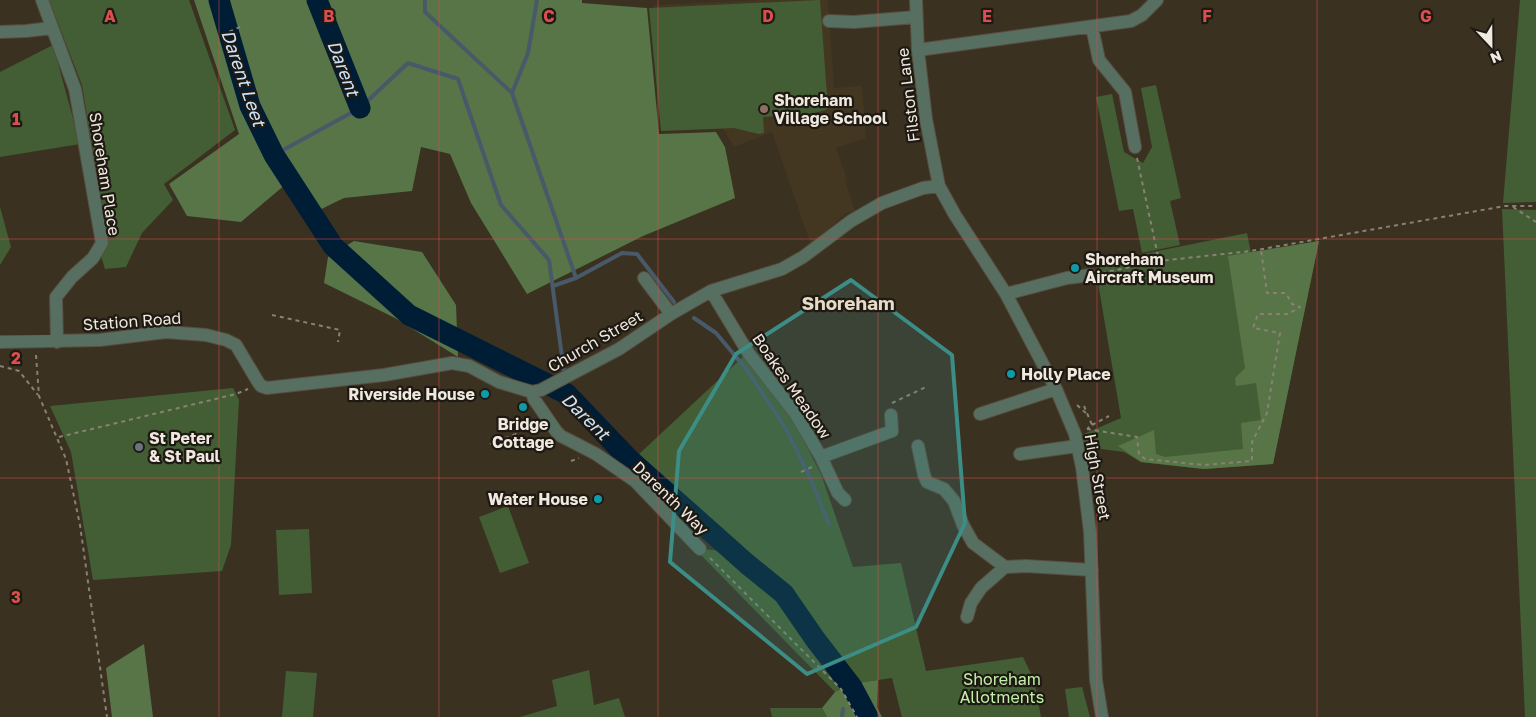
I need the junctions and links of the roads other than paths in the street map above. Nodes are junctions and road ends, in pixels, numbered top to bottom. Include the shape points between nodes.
1 (42, 0) edge
2 (916, 0) edge
3 (1157, 0) edge
4 (916, 16) junction
5 (829, 21) dead end
6 (1092, 27) junction
7 (52, 28) junction
8 (0, 32) edge
9 (918, 50) junction
10 (1135, 147) road end
11 (939, 186) junction
12 (1091, 275) road end
13 (644, 278) dead end
14 (711, 291) junction
15 (1006, 294) junction
16 (672, 314) junction
17 (0, 342) edge
18 (57, 342) junction
19 (1056, 388) junction
20 (537, 391) junction
21 (980, 414) dead end
22 (891, 415) road end
23 (918, 446) dead end
24 (1078, 446) junction
25 (1020, 454) dead end
26 (817, 462) junction
27 (846, 500) dead end
28 (700, 549) road end
29 (1005, 567) junction
30 (1092, 570) junction
31 (967, 617) dead end
32 (1102, 717) edge

1 - 7 street, Shoreham Place
2 - 4 street, Filston Lane
3 - 6 street via 1131,21
4 - 5 street
4 - 9 street, Filston Lane
6 - 9 street
6 - 10 street via 1099,60 1125,92
7 - 8 street
7 - 18 street, Shoreham Place via 75,89 102,243 93,258 56,297
9 - 11 street, Filston Lane
11 - 14 street, Church Street via 923,188 882,203 782,269
11 - 15 street, High Street
12 - 15 street
13 - 16 street
14 - 16 street, Church Street
14 - 26 street, Boakes Meadow via 748,354 795,413
15 - 19 street, High Street
16 - 20 street, Church Street via 619,350
17 - 18 street, Station Road
18 - 20 street, Station Road via 166,332 197,334 232,342 264,388 384,375 452,363 469,366 499,382
19 - 21 street
19 - 24 street, High Street
20 - 28 street, Darenth Way via 534,398 561,436 596,454 635,481
22 - 26 street via 892,431
23 - 29 street via 928,482 944,489 954,501 973,542
24 - 25 street
24 - 30 street, High Street
26 - 27 street, Boakes Meadow
29 - 30 street
29 - 31 street via 981,588
30 - 32 street, High Street via 1096,680

